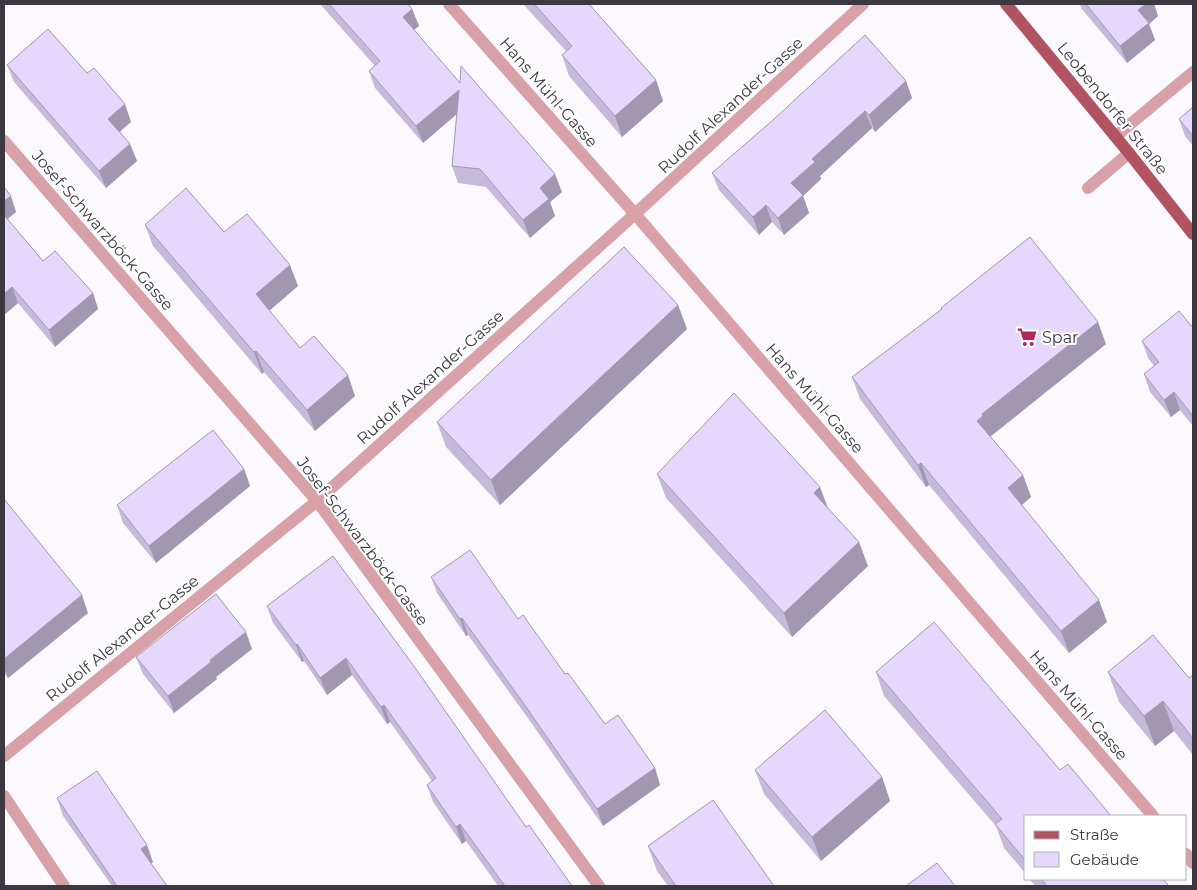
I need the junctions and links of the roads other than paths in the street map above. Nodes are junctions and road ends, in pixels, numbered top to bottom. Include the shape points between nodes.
1 (449, 4) edge
2 (862, 4) edge
3 (1006, 4) edge
4 (1193, 72) edge
5 (1116, 136) junction
6 (4, 141) edge
7 (1129, 153) junction
8 (1088, 188) dead end
9 (635, 214) junction
10 (1193, 234) edge
11 (317, 501) junction
12 (4, 756) edge
13 (4, 796) edge
14 (1152, 815) edge
15 (64, 886) edge
16 (599, 886) edge

1 - 9 street, Hans Mühl-Gasse
2 - 9 street, Rudolf Alexander-Gasse
3 - 5 main road, Leobendorfer Straße
4 - 5 street
5 - 7 main road, Leobendorfer Straße
6 - 11 street, Josef-Schwarzböck-Gasse
7 - 8 street
7 - 10 main road, Leobendorfer Straße
9 - 11 street, Rudolf Alexander-Gasse
9 - 14 street, Hans Mühl-Gasse
11 - 12 street, Rudolf Alexander-Gasse
11 - 16 street, Josef-Schwarzböck-Gasse
13 - 15 street

